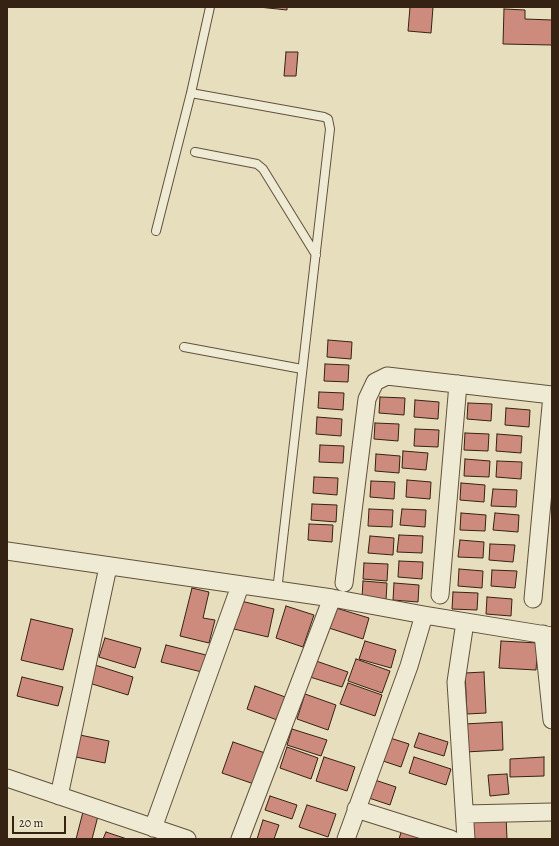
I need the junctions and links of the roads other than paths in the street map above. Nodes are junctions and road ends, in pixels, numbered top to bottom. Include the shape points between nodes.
1 (210, 7) edge
2 (191, 93) junction
3 (195, 152) dead end
4 (156, 231) dead end
5 (316, 255) junction
6 (184, 347) dead end
7 (302, 369) junction
8 (458, 384) junction
9 (552, 395) edge
10 (7, 551) edge
11 (108, 567) junction
12 (344, 583) dead end
13 (240, 586) junction
14 (277, 591) junction
15 (440, 595) dead end
16 (332, 598) junction
17 (533, 599) dead end
18 (424, 615) junction
19 (465, 622) junction
20 (548, 635) edge
21 (552, 720) edge
22 (7, 778) edge
23 (59, 796) junction
24 (356, 809) junction
25 (552, 812) edge
26 (465, 814) junction
27 (153, 828) junction
28 (186, 839) edge
29 (240, 839) edge
30 (346, 839) edge
31 (452, 839) edge
32 (466, 839) edge

1 - 2 lane
2 - 4 lane
2 - 5 lane via 324,116 328,119 330,129
3 - 5 lane via 257,164 263,169
5 - 7 lane
6 - 7 lane
7 - 14 lane
8 - 9 street
8 - 12 street via 387,376 375,382 367,399
8 - 15 street
9 - 17 street
10 - 11 street
11 - 13 street
11 - 23 street
13 - 14 street
13 - 27 street
14 - 16 street
16 - 18 street
16 - 29 street
18 - 19 street
18 - 24 street via 409,666
19 - 20 street
19 - 26 street via 456,682
20 - 21 street
22 - 23 street
23 - 27 street
24 - 30 street
24 - 31 street
25 - 26 street
26 - 32 street
27 - 28 street

